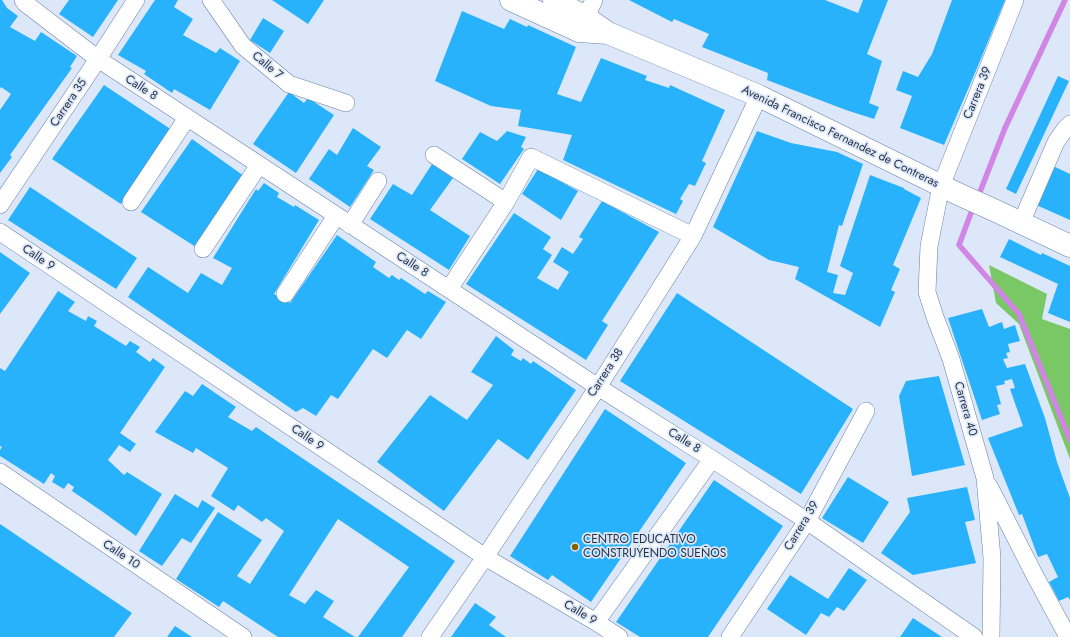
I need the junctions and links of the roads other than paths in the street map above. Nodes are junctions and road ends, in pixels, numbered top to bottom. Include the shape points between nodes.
1 (23, 0) edge
2 (136, 0) edge
3 (211, 0) edge
4 (511, 0) edge
5 (554, 0) edge
6 (1015, 0) edge
7 (586, 16) edge
8 (98, 59) junction
9 (759, 96) junction
10 (346, 103) dead end
11 (187, 118) junction
12 (1070, 124) edge
13 (434, 156) dead end
14 (259, 165) junction
15 (378, 181) dead end
16 (949, 190) junction
17 (131, 202) dead end
18 (506, 202) junction
19 (0, 205) edge
20 (336, 216) junction
21 (1021, 222) junction
22 (350, 225) junction
23 (0, 232) edge
24 (693, 236) junction
25 (1070, 246) edge
26 (203, 249) dead end
27 (449, 290) junction
28 (285, 294) dead end
29 (598, 387) junction
30 (866, 411) dead end
31 (712, 458) junction
32 (0, 472) edge
33 (985, 478) junction
34 (807, 522) junction
35 (485, 557) junction
36 (596, 622) junction
37 (242, 637) edge
38 (430, 637) edge
39 (619, 637) edge
40 (730, 637) edge
41 (974, 637) edge
42 (991, 637) edge
43 (1068, 637) edge

1 - 8 street, Calle 8
2 - 8 street, Carrera 35
3 - 10 street, Calle 7 via 243,46 289,84
4 - 7 main road, Avenida Francisco Fernandez de Contreras
5 - 7 main road, Avenida Francisco Fernandez de Contreras
6 - 16 street, Carrera 39
7 - 9 main road, Avenida Francisco Fernandez de Contreras via 608,33
8 - 11 street, Calle 8
8 - 19 street, Carrera 35
9 - 16 main road, Avenida Francisco Fernandez de Contreras
9 - 24 street, Carrera 38
11 - 14 street, Calle 8
11 - 17 street
12 - 21 street via 1056,142
13 - 18 street
14 - 20 street, Calle 8
14 - 26 street
15 - 22 street
16 - 21 main road, Avenida Francisco Fernandez de Contreras
16 - 33 street, Carrera 40 via 929,246 927,292 951,359
18 - 24 street via 531,156
18 - 27 street
20 - 22 street, Calle 8
20 - 28 street
21 - 25 main road, Avenida Francisco Fernandez de Contreras
22 - 27 street, Calle 8
23 - 35 street, Calle 9
24 - 29 street, Carrera 38
27 - 29 street, Calle 8
29 - 31 street, Calle 8
29 - 35 street, Carrera 38
30 - 34 street, Carrera 39
31 - 34 street, Calle 8
31 - 36 street
32 - 37 street, Calle 10
33 - 42 street, Carrera 40 via 992,558
33 - 43 street
34 - 40 street, Carrera 39
34 - 41 street, Calle 8
35 - 36 street, Calle 9
35 - 38 street, Carrera 38
36 - 39 street, Calle 9

